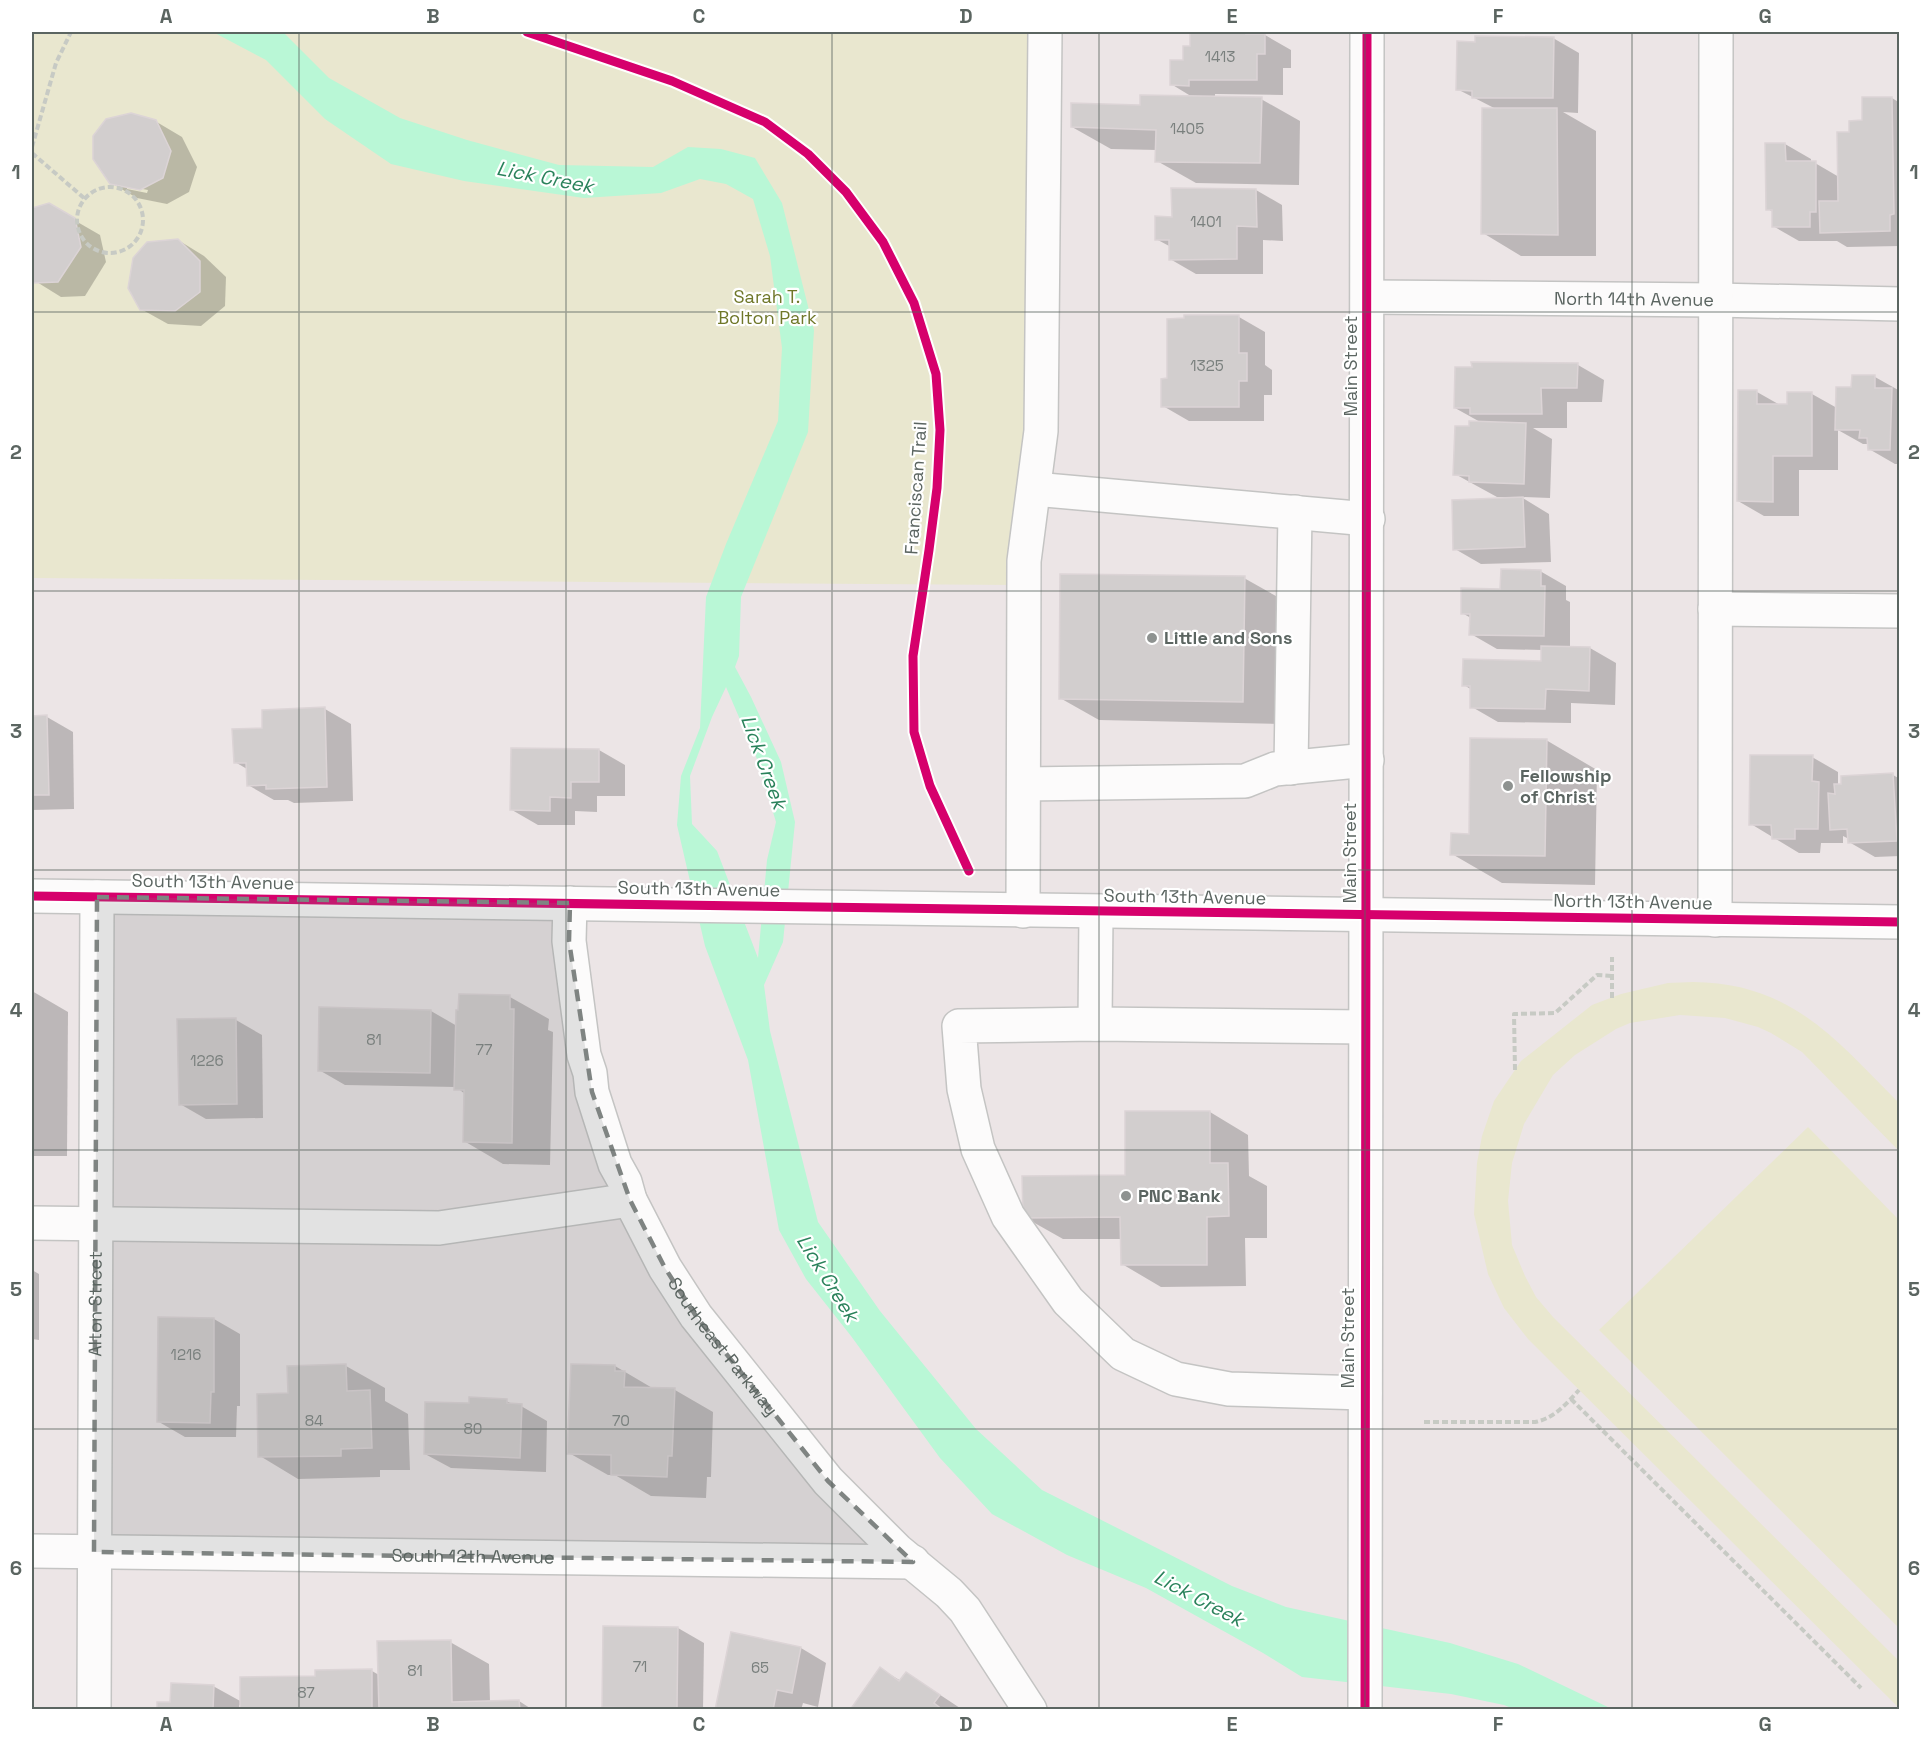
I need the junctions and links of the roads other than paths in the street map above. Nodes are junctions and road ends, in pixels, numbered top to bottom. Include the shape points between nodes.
1 (1045, 32) edge
2 (1367, 32) edge
3 (1716, 32) edge
4 (1368, 297) junction
5 (1716, 300) junction
6 (1899, 304) edge
7 (1034, 489) junction
8 (1295, 512) junction
9 (1368, 519) junction
10 (1715, 609) junction
11 (1899, 611) edge
12 (1367, 760) junction
13 (1291, 768) junction
14 (1023, 784) junction
15 (32, 897) edge
16 (97, 897) junction
17 (570, 903) junction
18 (1023, 911) junction
19 (1096, 913) junction
20 (1367, 915) junction
21 (1715, 920) junction
22 (1899, 922) edge
23 (1095, 1024) junction
24 (1365, 1027) junction
25 (630, 1200) junction
26 (32, 1223) edge
27 (95, 1224) junction
28 (1365, 1393) junction
29 (32, 1551) edge
30 (94, 1552) junction
31 (913, 1562) junction
32 (94, 1710) edge
33 (1030, 1710) edge
34 (1365, 1710) edge

1 - 7 street via 1041,431
2 - 4 street, Main Street
3 - 5 street
4 - 5 street, North 14th Avenue
4 - 9 street, Main Street
5 - 6 street, North 14th Avenue
5 - 10 street
7 - 8 street
7 - 14 street via 1024,561
8 - 9 street
8 - 13 street
9 - 12 street, Main Street
10 - 11 street
10 - 21 street
12 - 13 street
12 - 20 street, Main Street
13 - 14 street via 1275,769 1245,781
14 - 18 street
15 - 16 street, South 13th Avenue
16 - 17 street, South 13th Avenue
16 - 27 street, Alton Street
17 - 18 street, South 13th Avenue
17 - 25 street, Southeast Parkway via 569,941 584,1055 592,1092
18 - 19 street, South 13th Avenue
19 - 20 street, South 13th Avenue
19 - 23 street
20 - 21 street, North 13th Avenue
20 - 24 street, Main Street
21 - 22 street, North 13th Avenue
23 - 24 street
23 - 28 street via 959,1026 964,1089 978,1149 1008,1216 1068,1301 1124,1354 1176,1379 1229,1389
24 - 28 street, Main Street
25 - 27 street via 439,1228
25 - 31 street, Southeast Parkway via 677,1288 723,1351 828,1481
26 - 27 street
27 - 30 street, Alton Street
28 - 34 street, Main Street
29 - 30 street, South 12th Avenue
30 - 31 street, South 12th Avenue
30 - 32 street, Alton Street
31 - 33 street, Southeast Parkway via 965,1610

